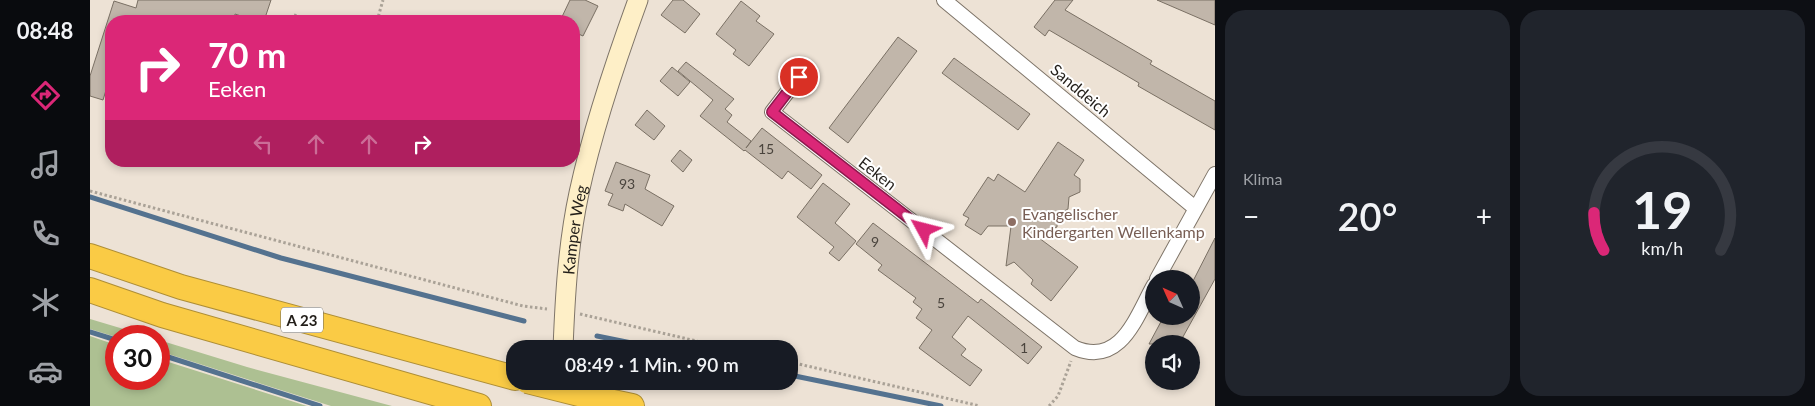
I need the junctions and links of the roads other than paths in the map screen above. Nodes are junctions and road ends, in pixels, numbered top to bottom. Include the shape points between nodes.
1 (638, 0) edge
2 (944, 0) edge
3 (799, 77) dead end
4 (1215, 174) edge
5 (1195, 208) junction
6 (90, 256) edge
7 (1162, 270) edge
8 (90, 290) edge
9 (1145, 302) edge
10 (563, 340) edge
11 (506, 376) edge
12 (564, 390) edge
13 (565, 390) edge
14 (479, 406) edge
15 (567, 406) edge
16 (632, 406) edge

1 - 10 main road, Kamper Weg via 592,139 578,195
2 - 5 street, Sanddeich
3 - 9 street, Eeken via 772,112 1075,348 1096,353 1111,349 1127,335
4 - 5 street
5 - 7 street
6 - 11 highway, A 23 via 181,287
8 - 14 highway, A 23 via 162,315
12 - 16 highway, bridge
13 - 15 main road

